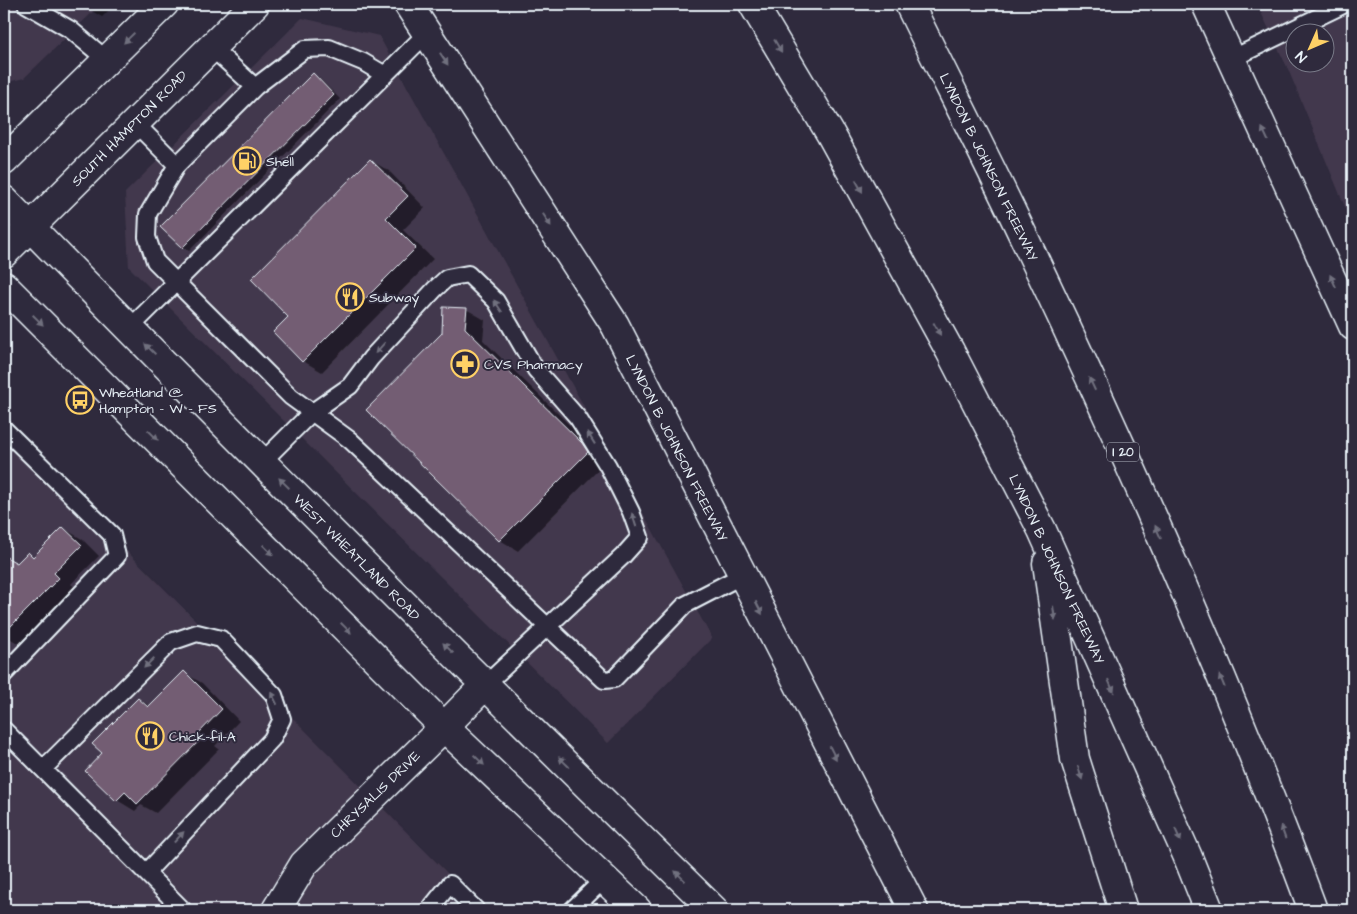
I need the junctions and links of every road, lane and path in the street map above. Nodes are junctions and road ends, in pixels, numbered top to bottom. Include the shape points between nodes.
1 (26, 4) edge
2 (164, 4) edge
3 (255, 4) edge
4 (408, 4) edge
5 (753, 4) edge
6 (909, 4) edge
7 (1206, 4) edge
8 (1345, 4) edge
9 (427, 33) junction
10 (211, 47) junction
11 (106, 60) junction
12 (1231, 60) junction
13 (385, 75) junction
14 (255, 87) junction
15 (135, 122) junction
16 (4, 161) edge
17 (177, 165) junction
18 (4, 200) edge
19 (30, 226) junction
20 (4, 253) edge
21 (176, 281) junction
22 (4, 286) edge
23 (1353, 326) edge
24 (129, 329) junction
25 (311, 413) junction
26 (4, 429) edge
27 (263, 461) junction
28 (1042, 530) junction
29 (743, 575) junction
30 (547, 626) junction
31 (4, 674) edge
32 (484, 684) junction
33 (444, 727) junction
34 (4, 730) edge
35 (43, 769) junction
36 (1296, 866) junction
37 (146, 873) junction
38 (604, 879) junction
39 (183, 910) edge
40 (276, 910) edge
41 (428, 910) edge
42 (476, 910) edge
43 (572, 910) edge
44 (637, 910) edge
45 (714, 910) edge
46 (914, 910) edge
47 (1123, 910) edge
48 (1209, 910) edge
49 (1312, 910) edge
50 (1322, 910) edge

1 - 11 lane via 72,30
2 -> 11 main road
3 - 10 main road, SOUTH HAMPTON ROAD
4 - 9 main road, LYNDON B JOHNSON FREEWAY
5 -> 28 main road, LYNDON B JOHNSON FREEWAY via 845,159 950,351
36 -> 6 main road, LYNDON B JOHNSON FREEWAY / I 20 via 1203,634 1118,440 1030,250
7 - 12 main road
8 - 12 lane
9 - 13 lane
9 -> 29 main road, LYNDON B JOHNSON FREEWAY via 614,325
10 - 14 lane
10 - 15 main road, SOUTH HAMPTON ROAD
11 - 16 main road
23 -> 12 main road
13 - 14 lane via 329,48 305,49
13 - 21 lane
14 - 17 lane
15 - 17 lane
15 - 19 main road, SOUTH HAMPTON ROAD
17 - 21 lane via 148,214 147,237 155,261
18 - 19 main road, WEST WHEATLAND ROAD
19 - 20 main road, SOUTH HAMPTON ROAD
19 - 24 main road, WEST WHEATLAND ROAD
21 - 24 lane
21 - 25 lane via 291,398
22 -> 33 main road
27 -> 24 main road, WEST WHEATLAND ROAD
25 - 27 lane
25 - 30 lane via 350,440
30 -> 25 lane via 640,537 608,466 578,418 536,370 496,301 468,274 447,278 377,351 350,386
26 - 31 lane via 112,535 117,556
32 -> 27 main road, WEST WHEATLAND ROAD
28 -> 47 main road via 1075,759
28 -> 48 main road, LYNDON B JOHNSON FREEWAY
29 - 30 lane via 685,605 614,679 604,680
29 -> 46 main road, LYNDON B JOHNSON FREEWAY
30 - 32 lane
32 - 33 main road, CHRYSALIS DRIVE
45 -> 32 main road, WEST WHEATLAND ROAD
33 -> 38 main road
33 - 40 main road, CHRYSALIS DRIVE via 304,864
34 - 35 lane
35 - 37 lane
37 -> 35 lane via 272,740 282,719 274,695 221,639 197,633 170,642
36 - 49 main road, LYNDON B JOHNSON FREEWAY / I 20
36 - 50 main road
37 - 39 lane
38 - 43 lane
38 - 44 main road
41 - 42 lane via 450,884

